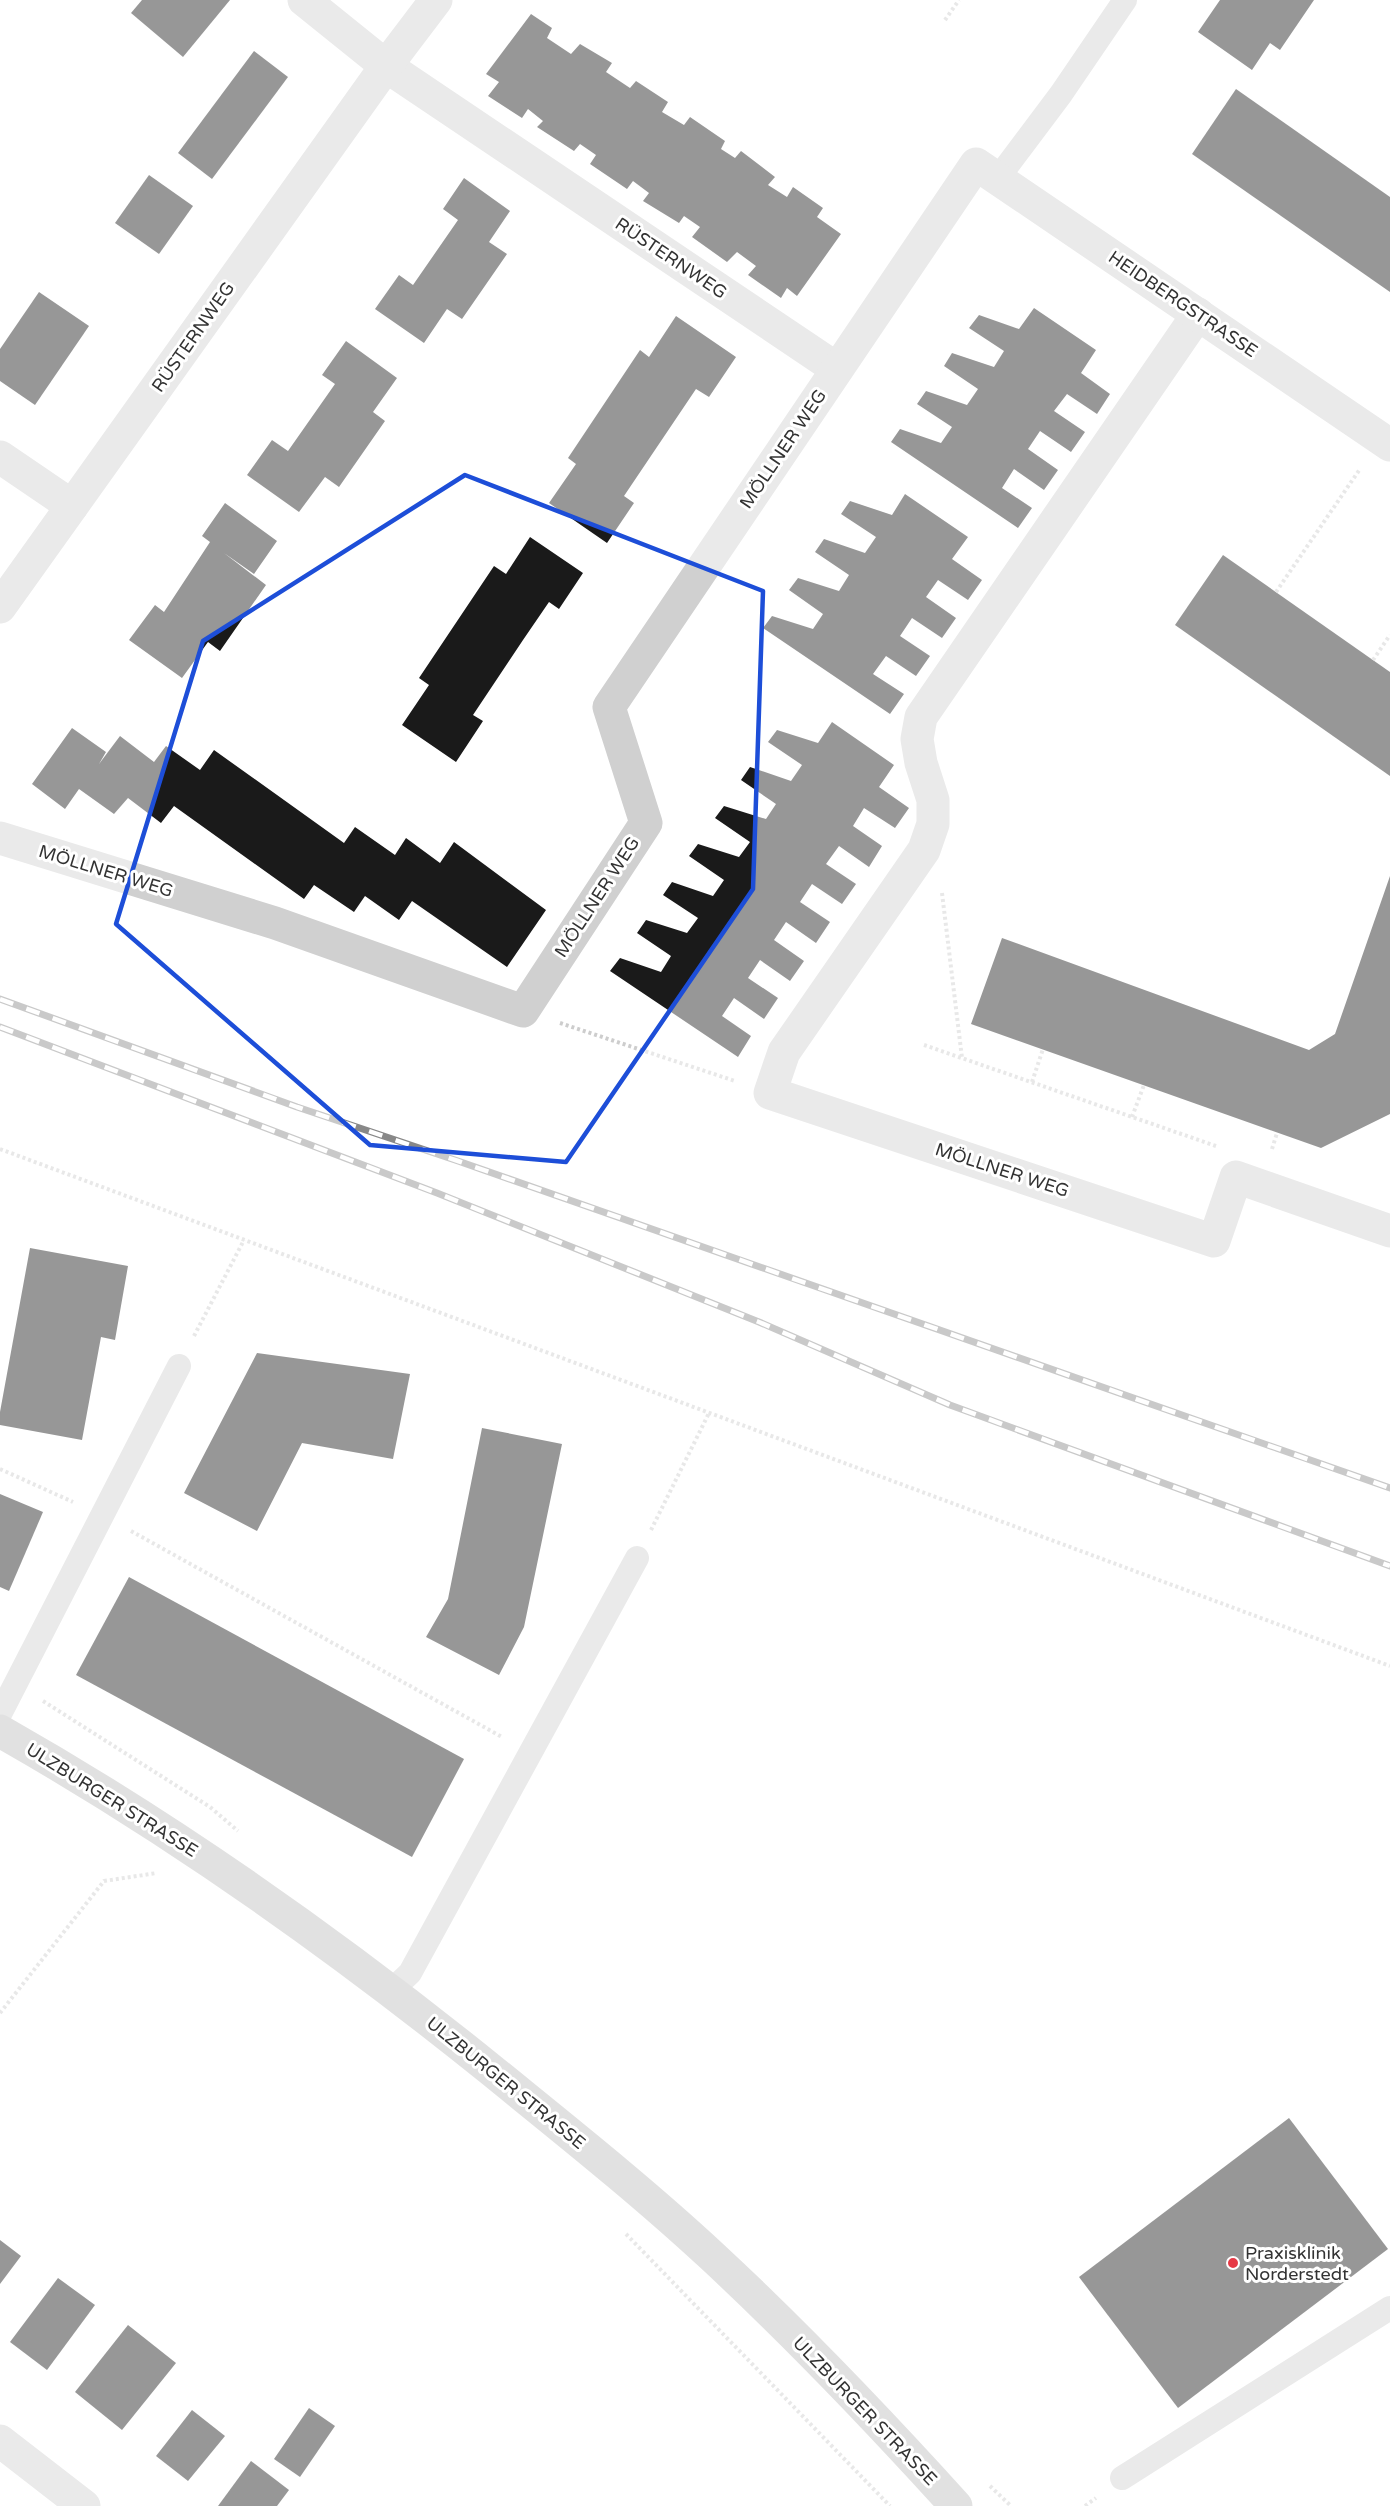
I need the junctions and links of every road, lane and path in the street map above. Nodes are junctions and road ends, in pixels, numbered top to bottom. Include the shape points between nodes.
1 (304, 0) edge
2 (436, 0) edge
3 (959, 0) edge
4 (1125, 0) edge
5 (945, 20) dead end
6 (386, 66) junction
7 (987, 171) junction
8 (1198, 314) junction
9 (837, 369) junction
10 (1385, 442) edge
11 (0, 457) edge
12 (72, 506) junction
13 (1276, 592) dead end
14 (0, 607) edge
15 (1390, 635) edge
16 (1373, 660) dead end
17 (0, 838) edge
18 (941, 883) dead end
19 (523, 1011) junction
20 (924, 1045) dead end
21 (1043, 1050) dead end
22 (962, 1058) junction
23 (1032, 1082) junction
24 (1144, 1085) dead end
25 (770, 1093) junction
26 (1132, 1117) junction
27 (1223, 1148) dead end
28 (0, 1149) edge
29 (1390, 1231) edge
30 (244, 1240) junction
31 (179, 1366) joint
32 (709, 1413) junction
33 (0, 1469) edge
34 (103, 1516) junction
35 (637, 1558) joint
36 (1390, 1666) edge
37 (0, 1714) edge
38 (0, 1731) edge
39 (530, 1752) junction
40 (210, 1807) dead end
41 (183, 1842) junction
42 (392, 1990) junction
43 (0, 2013) edge
44 (618, 2226) dead end
45 (1390, 2308) edge
46 (0, 2441) edge
47 (1122, 2478) dead end
48 (84, 2506) edge
49 (890, 2506) edge
50 (956, 2506) edge

1 - 6 street
2 - 6 street, RÜSTERNWEG
3 - 5 path
4 - 7 lane via 1061,94
6 - 9 street, RÜSTERNWEG
6 - 12 street, RÜSTERNWEG
7 - 8 street, HEIDBERGSTRASSE
7 - 9 street, MÖLLNER WEG
8 - 10 street, HEIDBERGSTRASSE
8 - 25 street via 921,717 921,763 933,800 933,824 924,850 784,1052
9 - 19 street, MÖLLNER WEG via 609,706 646,823
10 - 13 path
11 - 12 street
12 - 14 street, RÜSTERNWEG
15 - 16 path
17 - 19 street, MÖLLNER WEG via 275,923
18 - 22 path
19 - 25 path
20 - 22 path
21 - 23 path
22 - 23 path
23 - 26 path
24 - 26 path
25 - 29 street, MÖLLNER WEG via 1214,1241 1236,1177
26 - 27 path
28 - 30 path
30 - 31 path
30 - 32 path
31 - 34 lane
32 - 35 path
32 - 36 path
33 - 34 path
34 - 37 lane
34 - 39 path
35 - 39 lane
38 - 41 main road, ULZBURGER STRASSE
39 - 42 lane via 410,1973
40 - 41 path
41 - 42 main road, ULZBURGER STRASSE
41 - 43 path via 165,1872 105,1881
42 - 50 main road, ULZBURGER STRASSE via 625,2179 713,2257 824,2366
44 - 49 path
45 - 47 lane
46 - 48 street

